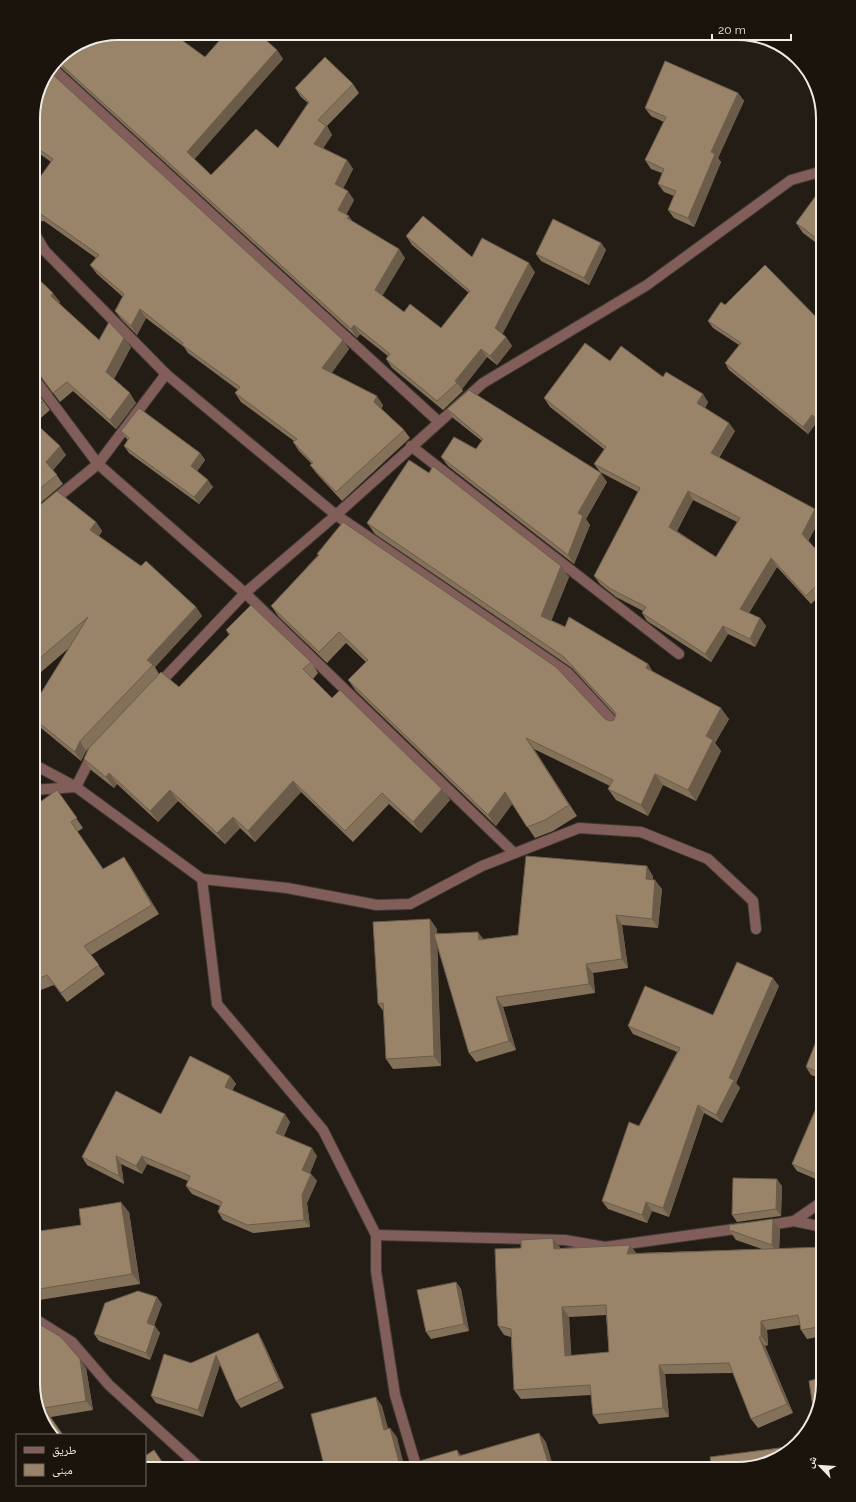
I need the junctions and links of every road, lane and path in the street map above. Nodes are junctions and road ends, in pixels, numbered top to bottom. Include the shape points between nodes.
1 (56, 70) edge
2 (816, 173) edge
3 (40, 243) edge
4 (166, 374) junction
5 (40, 386) edge
6 (439, 422) junction
7 (411, 446) junction
8 (98, 464) junction
9 (40, 511) edge
10 (336, 515) junction
11 (245, 593) junction
12 (679, 654) dead end
13 (152, 691) edge
14 (617, 726) edge
15 (102, 743) edge
16 (40, 768) edge
17 (76, 787) junction
18 (40, 790) edge
19 (514, 854) junction
20 (202, 879) junction
21 (756, 929) dead end
22 (816, 1206) edge
23 (794, 1222) junction
24 (816, 1226) edge
25 (376, 1235) junction
26 (40, 1322) edge
27 (194, 1462) edge
28 (415, 1462) edge

1 - 6 street
2 - 6 street via 792,180 647,285 483,383
3 - 4 street via 45,251
4 - 8 street
4 - 10 street
5 - 8 street
6 - 7 street
7 - 10 street
7 - 12 street
8 - 9 street
8 - 11 street
10 - 11 street
10 - 14 street via 568,673
11 - 13 street
11 - 19 street
15 - 17 street via 91,755
16 - 17 street
17 - 18 street
17 - 20 street
19 - 20 street via 482,866 410,904 377,905 286,888
19 - 21 street via 578,828 641,832 708,859 753,901
20 - 25 street via 216,1004 322,1130
22 - 23 street
23 - 24 street
23 - 25 street via 605,1247 565,1240
25 - 28 street via 376,1271 395,1395
26 - 27 street via 72,1342 109,1385

